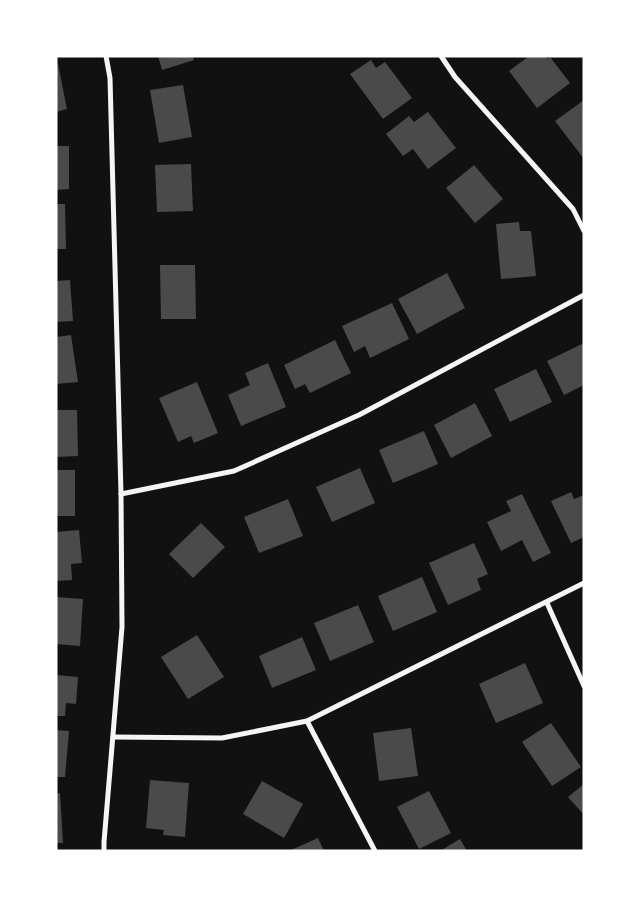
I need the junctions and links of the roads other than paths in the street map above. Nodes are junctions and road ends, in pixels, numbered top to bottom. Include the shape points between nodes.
1 (106, 56) edge
2 (441, 56) edge
3 (584, 232) edge
4 (584, 295) edge
5 (121, 494) junction
6 (584, 584) edge
7 (547, 603) junction
8 (584, 686) edge
9 (306, 721) junction
10 (112, 737) junction
11 (104, 851) edge
12 (375, 851) edge

1 - 5 street via 110,78
2 - 3 street via 455,77 573,209
4 - 5 street via 359,415 234,471
5 - 10 street via 122,627
6 - 7 street
7 - 8 street
7 - 9 street
9 - 10 street via 222,738
9 - 12 street
10 - 11 street

